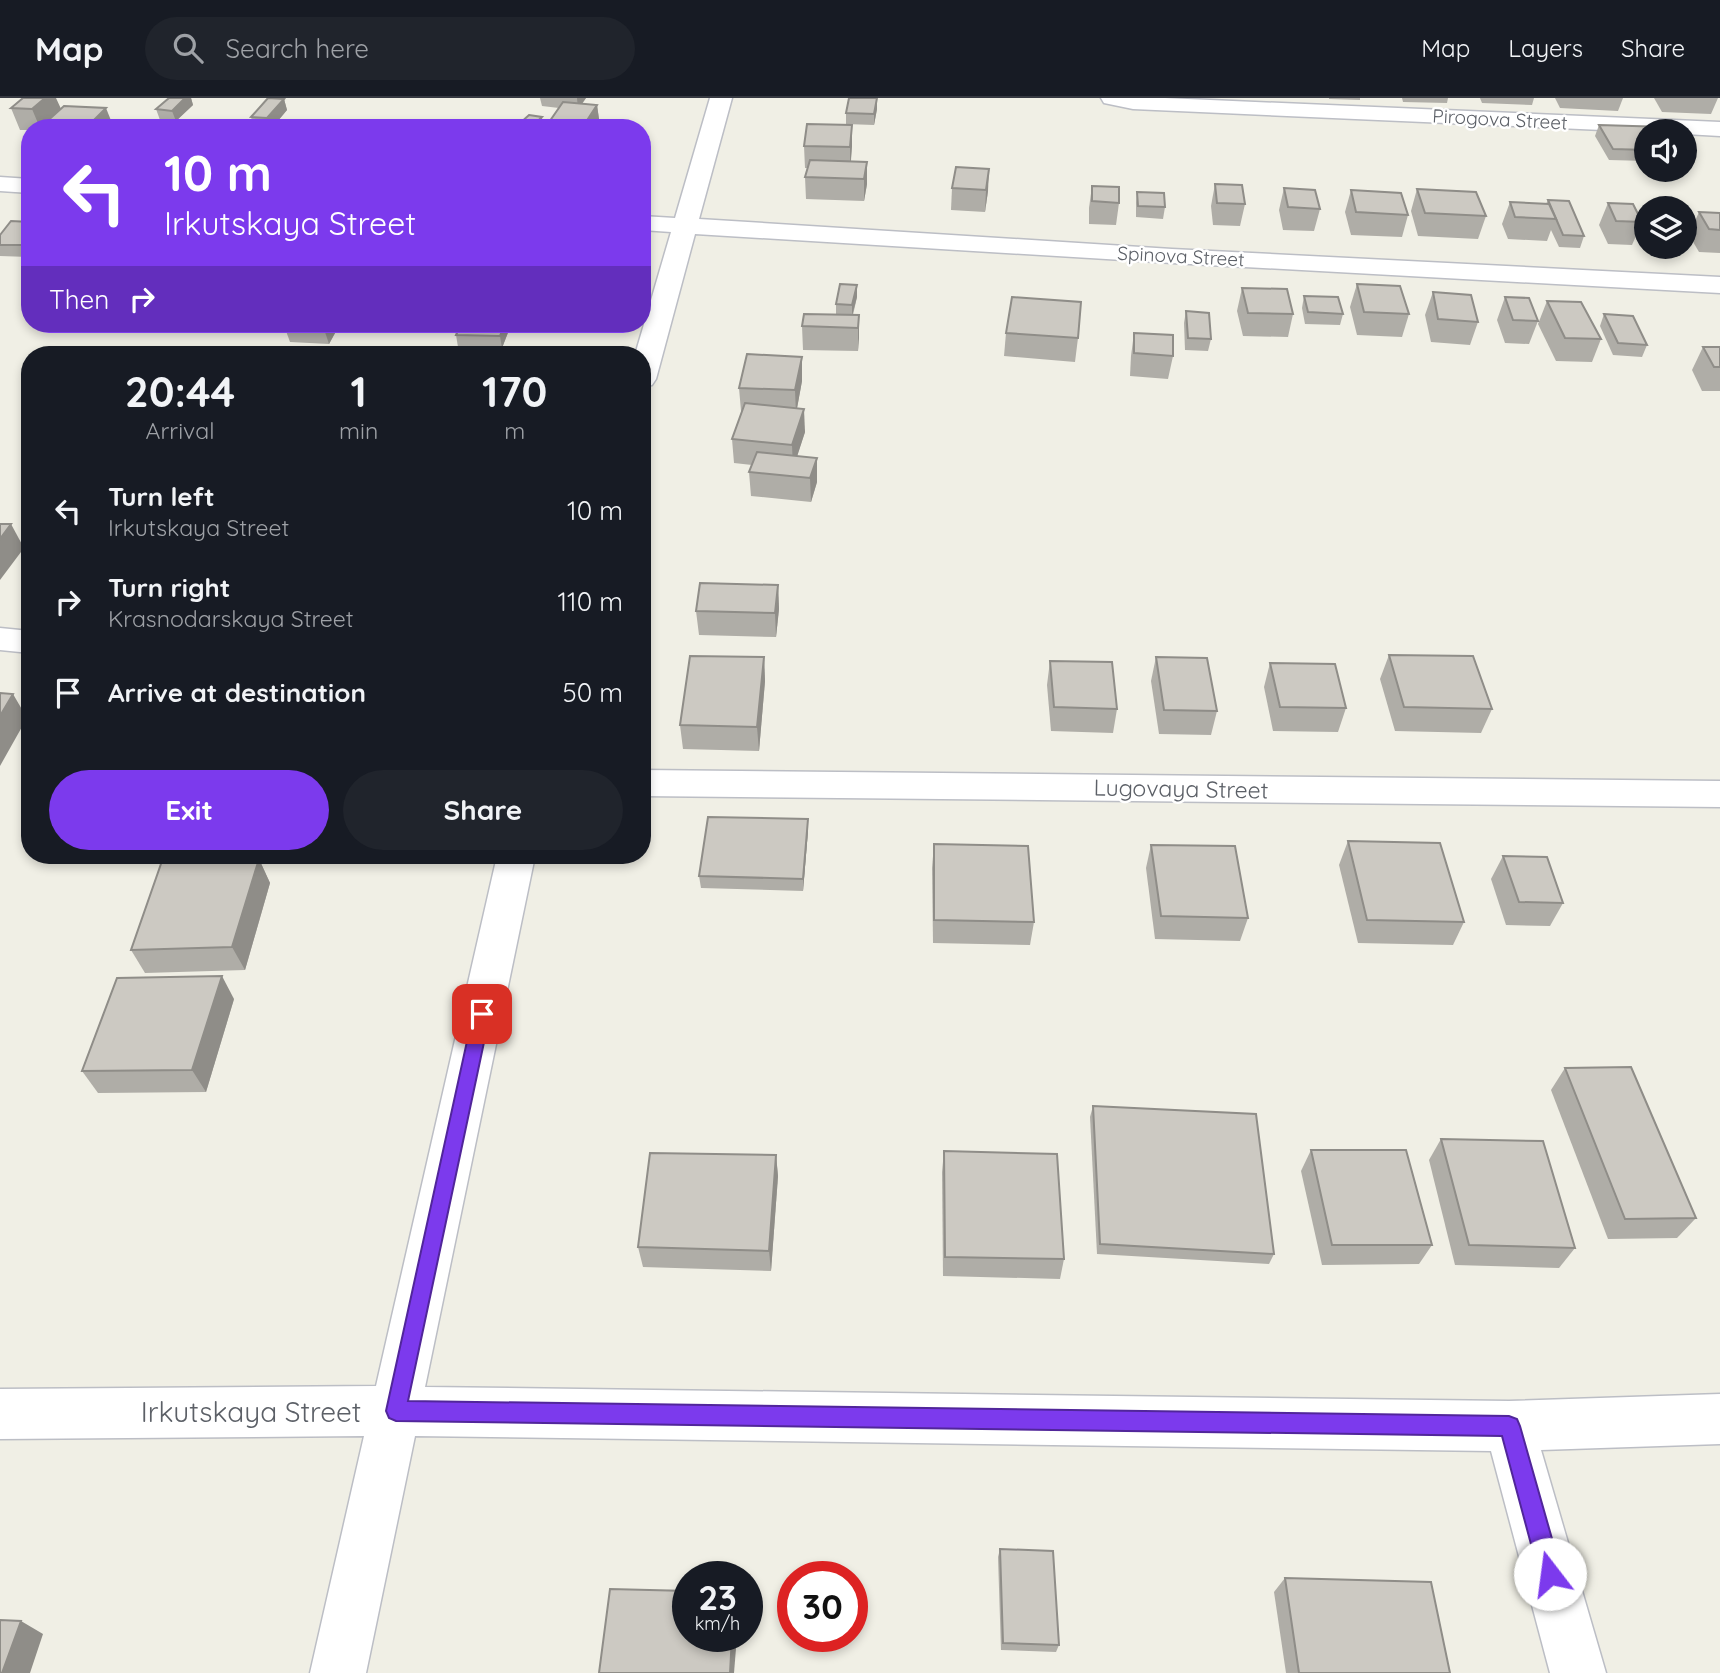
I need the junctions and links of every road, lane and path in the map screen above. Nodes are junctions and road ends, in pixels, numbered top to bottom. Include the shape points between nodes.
1 (721, 98) edge
2 (1112, 98) edge
3 (1720, 129) edge
4 (0, 184) edge
5 (21, 185) edge
6 (651, 223) edge
7 (685, 225) junction
8 (1720, 285) edge
9 (651, 347) edge
10 (0, 639) edge
11 (21, 641) edge
12 (651, 783) edge
13 (1720, 794) edge
14 (514, 864) edge
15 (396, 1411) junction
16 (0, 1413) edge
17 (1720, 1419) edge
18 (1509, 1426) junction
19 (338, 1673) edge
20 (1578, 1673) edge

1 - 7 street
2 - 3 street, Pirogova Street via 1133,103
4 - 5 street
6 - 7 street, Spinova Street
7 - 8 street, Spinova Street
7 - 9 street
10 - 11 street
12 - 13 street, Lugovaya Street
14 - 15 street
15 - 16 street, Irkutskaya Street
15 - 18 street, Irkutskaya Street
15 - 19 street
17 - 18 street, Irkutskaya Street
18 - 20 street

